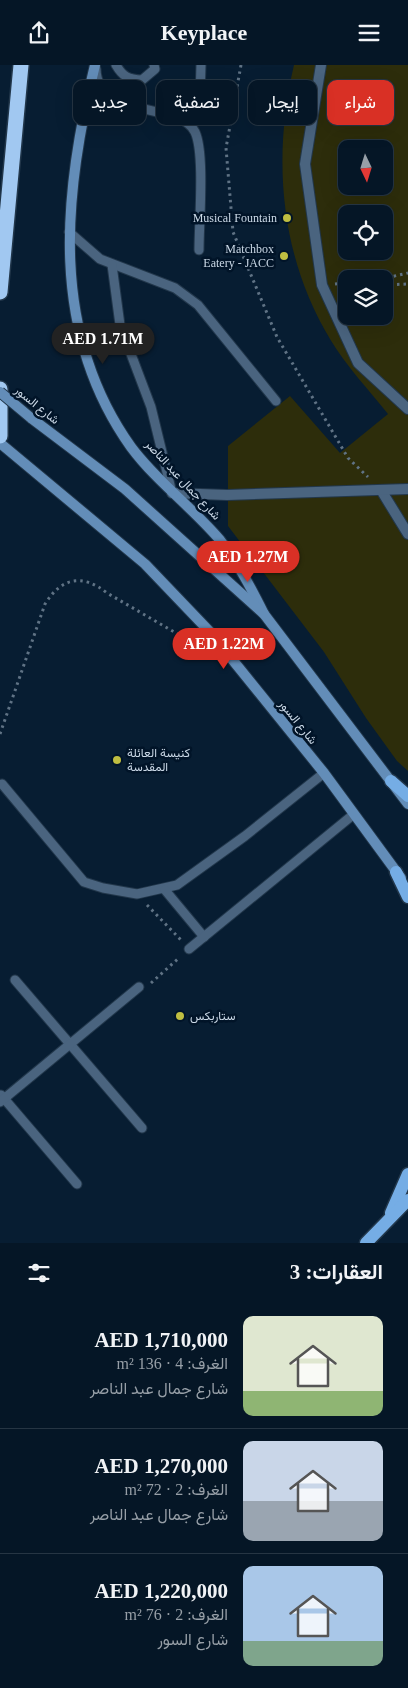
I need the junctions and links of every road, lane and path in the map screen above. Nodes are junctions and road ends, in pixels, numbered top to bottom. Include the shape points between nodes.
1 (21, 65) edge
2 (95, 65) edge
3 (116, 65) edge
4 (154, 65) edge
5 (201, 65) edge
6 (242, 65) edge
7 (321, 65) edge
8 (201, 80) edge
9 (68, 231) junction
10 (199, 250) dead end
11 (112, 265) junction
12 (408, 273) edge
13 (393, 276) edge
14 (408, 284) edge
15 (393, 285) edge
16 (0, 292) edge
17 (0, 390) edge
18 (276, 401) dead end
19 (408, 409) edge
20 (0, 436) edge
21 (0, 443) edge
22 (408, 489) edge
23 (381, 490) junction
24 (172, 493) junction
25 (408, 534) edge
26 (264, 615) junction
27 (213, 659) dead end
28 (0, 734) edge
29 (324, 773) junction
30 (391, 781) junction
31 (2, 784) dead end
32 (408, 797) edge
33 (408, 804) edge
34 (354, 814) junction
35 (396, 872) junction
36 (408, 887) edge
37 (165, 890) junction
38 (137, 894) junction
39 (408, 897) edge
40 (204, 937) junction
41 (189, 949) junction
42 (15, 980) dead end
43 (152, 983) dead end
44 (139, 987) dead end
45 (70, 1044) junction
46 (1, 1099) edge
47 (142, 1128) dead end
48 (408, 1174) edge
49 (77, 1184) dead end
50 (408, 1200) edge
51 (388, 1222) junction
52 (366, 1243) edge

1 - 16 highway
2 - 9 main road, شارع جمال عبد الناصر via 75,162
2 - 10 lane via 96,78 104,92 120,102 186,121 195,131 200,149
3 - 4 lane via 128,79 142,80 155,69
5 - 8 lane
6 - 23 path via 226,148 233,233 276,337 348,458
7 - 19 street via 305,164 322,285 358,363
9 - 11 lane via 89,251
9 - 24 main road, شارع جمال عبد الناصر via 74,308 96,380 111,414 131,446
11 - 18 lane via 162,282 198,305
11 - 24 lane via 120,325 151,407
12 - 13 path
14 - 15 path
17 - 20 highway
17 - 26 main road, شارع السور, bridge via 31,418 125,489
21 - 29 main road, شارع السور via 145,564 210,633
22 - 23 street
23 - 24 street via 227,495
23 - 25 street
24 - 26 main road, شارع جمال عبد الناصر via 219,539 244,575
26 - 30 main road, شارع السور
27 - 28 path via 195,643 95,583 80,580 66,583 53,591 45,604
29 - 34 main road, شارع السور
29 - 37 lane via 245,836 177,885
30 - 32 main road
30 - 33 main road, شارع السور
31 - 38 lane via 84,882
34 - 35 main road, شارع السور
34 - 40 lane
35 - 36 main road, شارع السور
35 - 39 main road
37 - 38 lane
37 - 40 lane
38 - 41 path
40 - 41 lane
41 - 43 path
42 - 45 lane
44 - 45 lane
45 - 46 lane
45 - 47 lane
46 - 49 lane
48 - 51 main road
50 - 51 main road
51 - 52 main road

